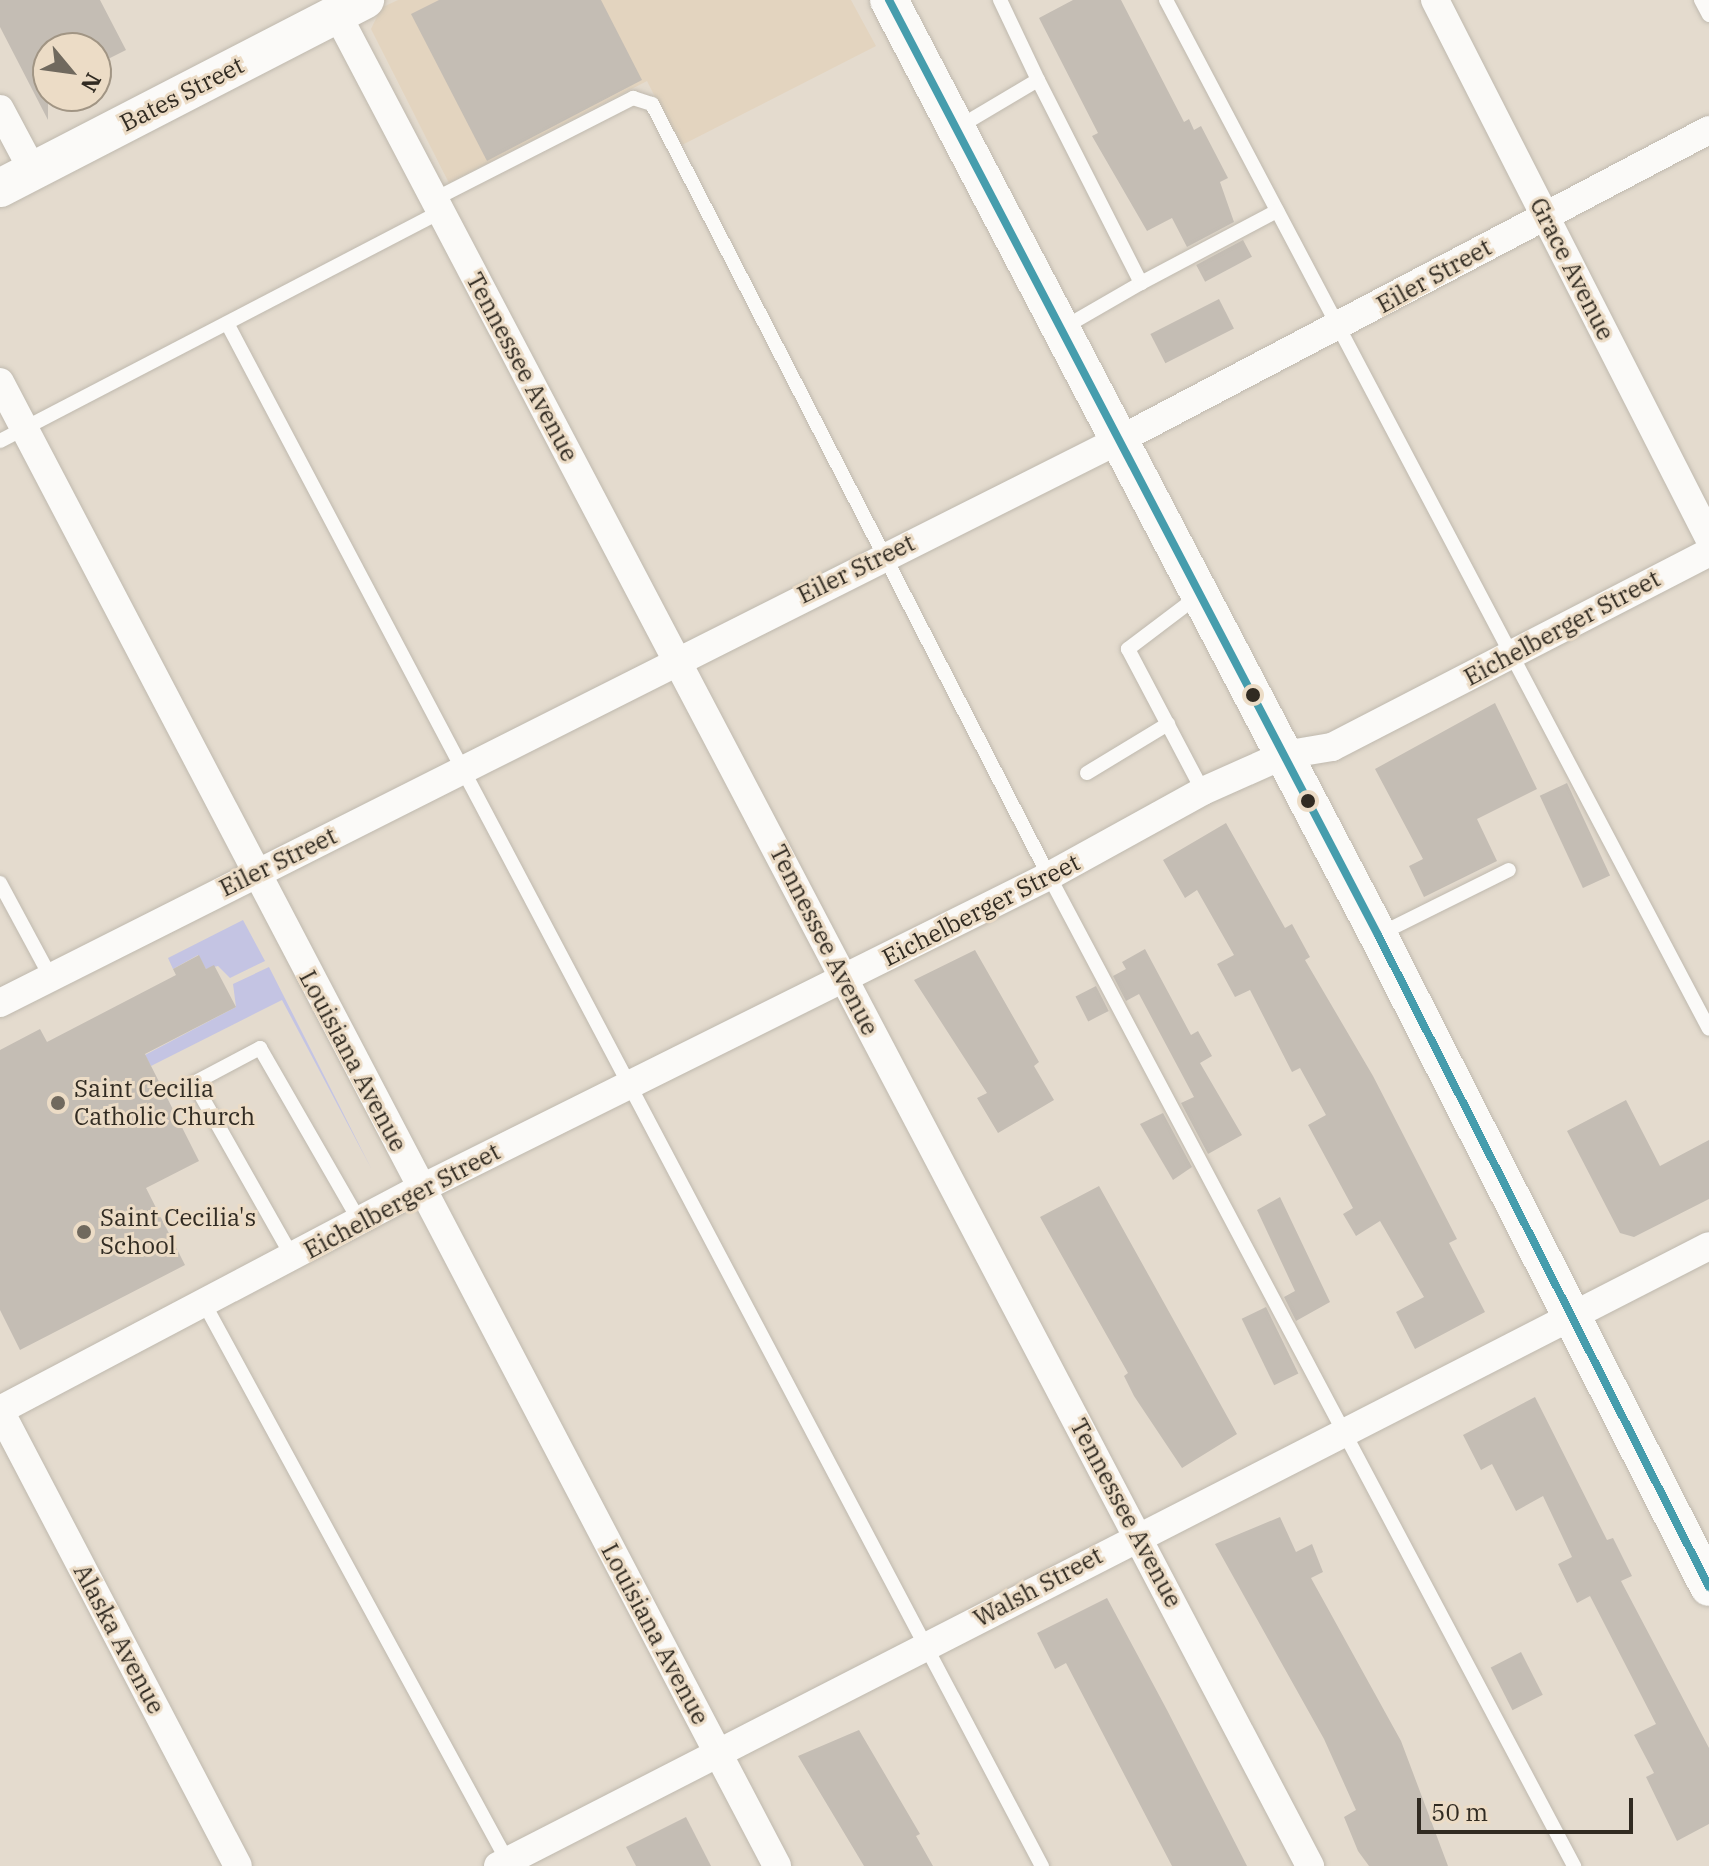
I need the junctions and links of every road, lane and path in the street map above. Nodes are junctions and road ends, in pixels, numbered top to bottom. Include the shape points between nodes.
1 (889, 0) edge
2 (1000, 0) edge
3 (1166, 0) edge
4 (1435, 0) edge
5 (1701, 0) edge
6 (351, 7) edge
7 (1709, 15) edge
8 (1038, 80) junction
9 (0, 109) edge
10 (957, 128) junction
11 (1709, 130) edge
12 (16, 180) edge
13 (436, 206) junction
14 (1277, 211) junction
15 (1545, 214) junction
16 (1141, 283) junction
17 (228, 325) junction
18 (1063, 328) junction
19 (1339, 328) junction
20 (0, 382) edge
21 (12, 435) edge
22 (1121, 439) junction
23 (1709, 538) edge
24 (1709, 552) edge
25 (884, 556) junction
26 (1201, 594) junction
27 (1511, 656) junction
28 (678, 657) junction
29 (1168, 724) junction
30 (1284, 755) junction
31 (464, 769) junction
32 (1087, 773) dead end
33 (1203, 791) junction
34 (1509, 870) dead end
35 (255, 873) junction
36 (1049, 876) junction
37 (0, 883) edge
38 (1378, 935) junction
39 (50, 976) junction
40 (844, 980) junction
41 (0, 1003) edge
42 (1709, 1029) edge
43 (628, 1085) junction
44 (420, 1189) junction
45 (360, 1222) junction
46 (1709, 1246) edge
47 (293, 1258) junction
48 (205, 1305) junction
49 (1569, 1319) junction
50 (0, 1410) edge
51 (1344, 1429) junction
52 (1137, 1534) junction
53 (1709, 1587) edge
54 (926, 1647) junction
55 (719, 1755) junction
56 (505, 1864) edge
57 (238, 1866) edge
58 (777, 1866) edge
59 (1042, 1866) edge
60 (1310, 1866) edge
61 (1574, 1866) edge

1 - 10 main road
2 - 8 lane
3 - 14 lane
4 - 15 street, Grace Avenue
5 - 7 lane
6 - 12 main road, Bates Street
6 - 13 street, Tennessee Avenue
8 - 10 lane
8 - 16 lane
9 - 12 street
10 - 18 main road
11 - 15 street, Eiler Street
13 - 17 lane
13 - 25 lane via 642,96 652,104
13 - 28 street, Tennessee Avenue
14 - 16 lane
14 - 19 lane
15 - 19 street, Eiler Street
15 - 23 street, Grace Avenue
16 - 18 lane
17 - 21 lane
17 - 31 lane
18 - 22 main road
19 - 22 street, Eiler Street
19 - 27 lane
20 - 21 street, Louisiana Avenue
21 - 35 street, Louisiana Avenue
22 - 25 street, Eiler Street
22 - 26 main road
24 - 27 street, Eichelberger Street
25 - 28 street, Eiler Street
25 - 36 lane
26 - 29 lane via 1128,649
26 - 30 main road
27 - 30 street, Eichelberger Street via 1332,747
27 - 42 lane
28 - 31 street, Eiler Street
28 - 40 street, Tennessee Avenue
29 - 32 lane
29 - 33 lane
30 - 33 street, Eichelberger Street
30 - 38 main road
31 - 35 street, Eiler Street
31 - 43 lane
33 - 36 street, Eichelberger Street
34 - 38 lane
35 - 39 street, Eiler Street
35 - 44 street, Louisiana Avenue
36 - 40 street, Eichelberger Street
36 - 51 lane
37 - 39 lane
38 - 49 main road
39 - 41 street, Eiler Street
40 - 43 street, Eichelberger Street
40 - 52 street, Tennessee Avenue
43 - 44 street, Eichelberger Street
43 - 54 lane
44 - 45 street, Eichelberger Street
44 - 55 street, Louisiana Avenue
45 - 47 street, Eichelberger Street
45 - 47 lane via 260,1048 194,1083
46 - 49 street, Walsh Street
47 - 48 street, Eichelberger Street
48 - 50 street, Eichelberger Street
48 - 56 lane
49 - 51 street, Walsh Street
49 - 53 main road
50 - 57 street, Alaska Avenue
51 - 52 street, Walsh Street
51 - 61 lane
52 - 54 street, Walsh Street
52 - 60 street, Tennessee Avenue
54 - 55 street, Walsh Street
54 - 59 lane
55 - 56 street, Walsh Street
55 - 58 street, Louisiana Avenue

